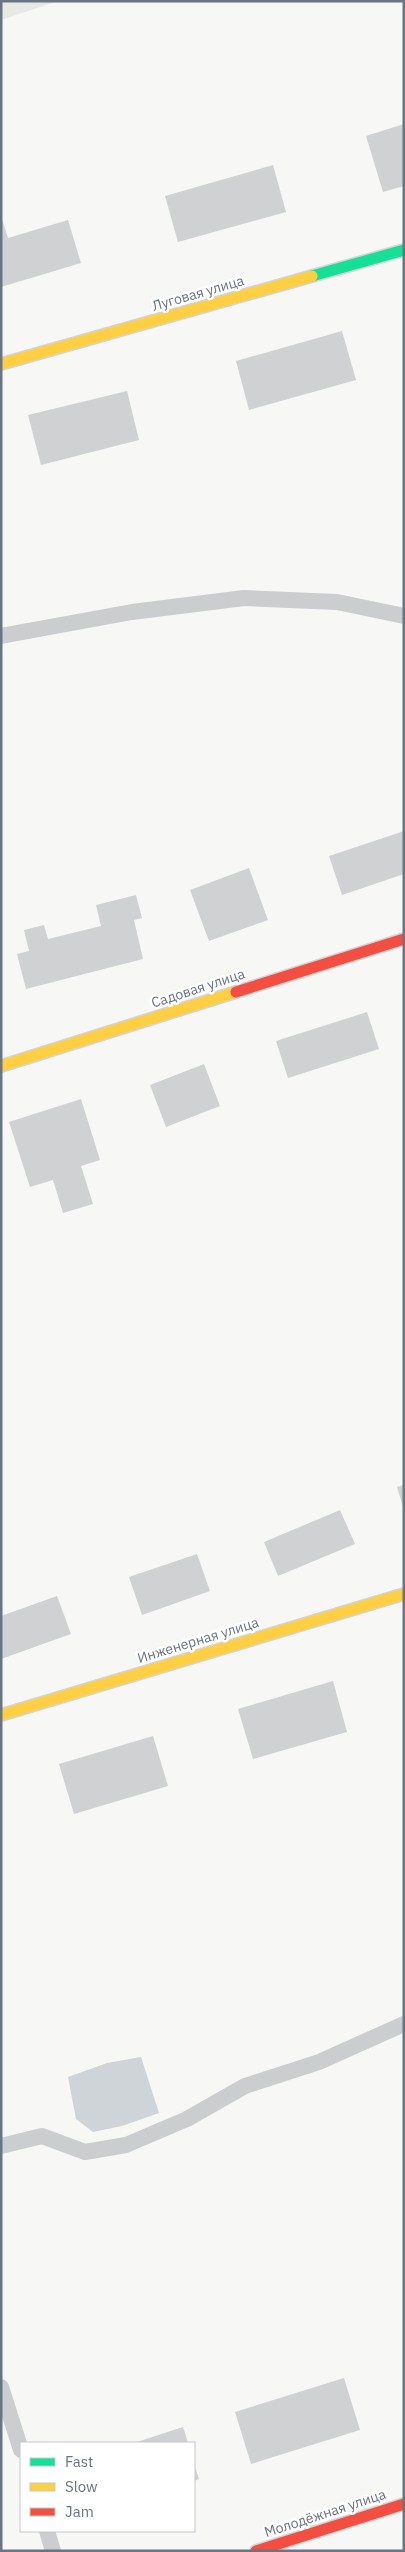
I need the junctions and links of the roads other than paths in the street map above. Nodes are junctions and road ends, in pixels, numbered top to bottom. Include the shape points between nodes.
1 (404, 250) edge
2 (1, 364) edge
3 (404, 616) edge
4 (1, 636) edge
5 (404, 939) edge
6 (1, 1066) edge
7 (404, 1594) edge
8 (1, 1715) edge
9 (404, 2024) edge
10 (1, 2146) edge
11 (1, 2387) edge
12 (20, 2447) edge
13 (404, 2504) edge
14 (47, 2532) edge
15 (53, 2551) edge
16 (256, 2551) edge

1 - 2 street, Луговая улица
3 - 4 lane via 337,602 244,598 132,612
5 - 6 street, Садовая улица
7 - 8 street, Инженерная улица
9 - 10 lane via 318,2062 245,2086 187,2119 126,2145 85,2152 42,2136
11 - 12 lane
13 - 16 street, Молодёжная улица
14 - 15 lane

